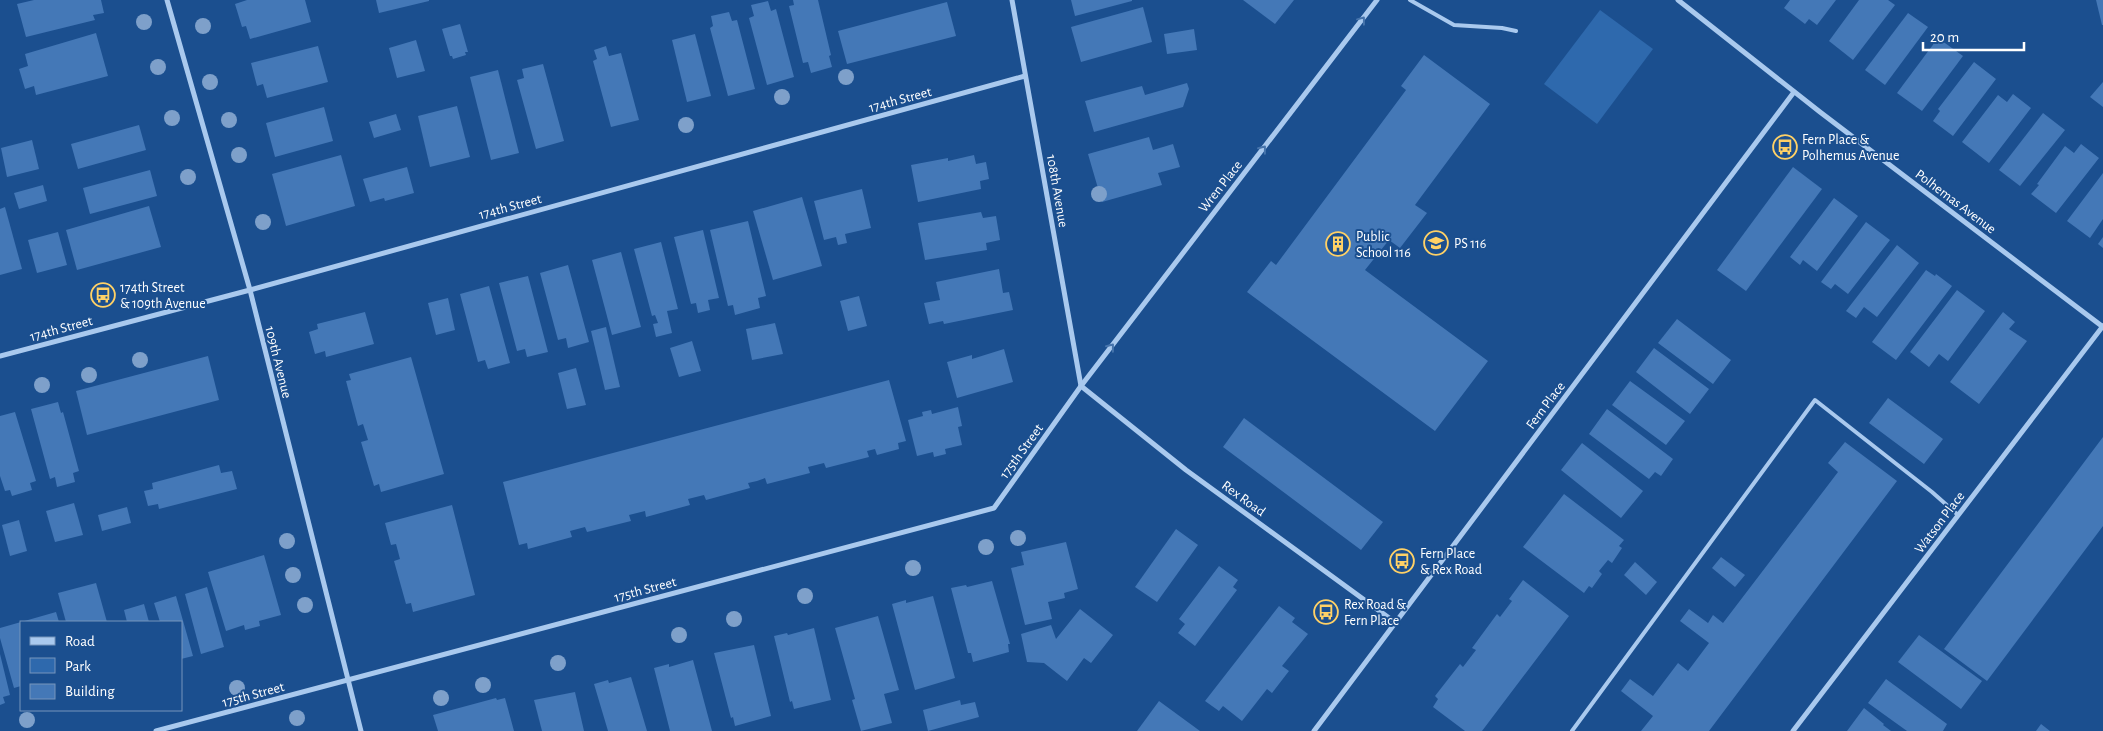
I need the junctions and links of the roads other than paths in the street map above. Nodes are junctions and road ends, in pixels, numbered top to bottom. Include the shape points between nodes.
1 (167, 0) edge
2 (1012, 0) edge
3 (1377, 0) edge
4 (1410, 0) edge
5 (1678, 0) edge
6 (1516, 31) dead end
7 (1026, 76) junction
8 (1794, 92) junction
9 (250, 290) junction
10 (2103, 327) edge
11 (0, 356) edge
12 (1081, 386) junction
13 (1958, 515) junction
14 (1396, 623) junction
15 (348, 680) junction
16 (156, 731) edge
17 (361, 731) edge
18 (1314, 731) edge
19 (1572, 731) edge
20 (1793, 731) edge

1 - 9 street, 109th Avenue
2 - 7 street, 108th Avenue
12 -> 3 street, Wren Place
4 - 6 lane via 1454,25
5 - 8 street, Polhemas Avenue
7 - 9 street, 174th Street
7 - 12 street, 108th Avenue
8 - 10 street, Polhemas Avenue
8 - 14 street, Fern Place
9 - 11 street, 174th Street
9 - 15 street, 109th Avenue
10 - 13 street, Watson Place
12 - 14 street, Rex Road via 1186,470
12 - 15 street, 175th Street via 994,508
13 - 19 lane via 1815,400
13 - 20 street, Watson Place
14 - 18 street, Fern Place
15 - 16 street, 175th Street
15 - 17 street, 109th Avenue

